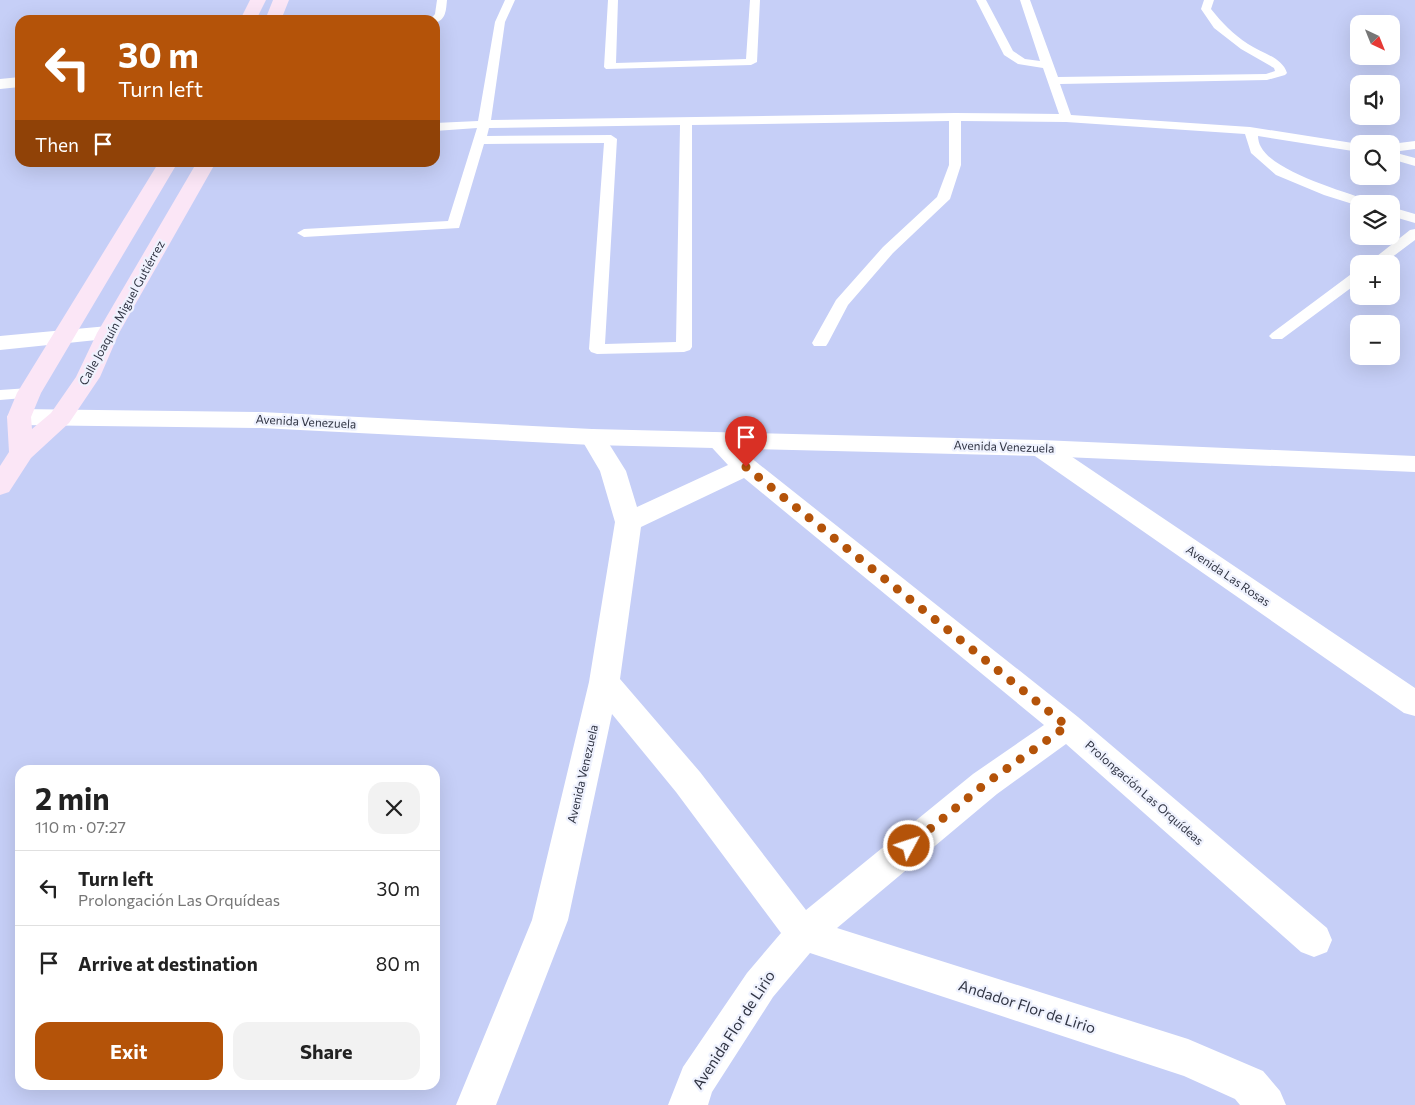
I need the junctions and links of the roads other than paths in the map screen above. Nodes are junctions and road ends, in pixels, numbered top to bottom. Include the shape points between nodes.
1 (258, 0) edge
2 (281, 0) edge
3 (442, 0) edge
4 (510, 0) edge
5 (613, 0) edge
6 (755, 0) edge
7 (981, 0) edge
8 (1025, 0) edge
9 (1209, 0) edge
10 (250, 15) edge
11 (275, 15) edge
12 (440, 15) edge
13 (1049, 66) junction
14 (15, 82) edge
15 (1055, 82) junction
16 (0, 84) edge
17 (955, 117) junction
18 (1066, 118) junction
19 (686, 121) junction
20 (612, 122) junction
21 (484, 124) junction
22 (440, 127) edge
23 (1250, 131) junction
24 (611, 139) junction
25 (478, 140) junction
26 (1415, 146) edge
27 (1350, 147) edge
28 (1400, 147) edge
29 (1400, 158) edge
30 (1415, 162) edge
31 (166, 167) edge
32 (204, 167) edge
33 (1350, 199) edge
34 (1400, 214) edge
35 (1415, 219) edge
36 (304, 233) dead end
37 (1415, 233) edge
38 (1386, 255) edge
39 (1350, 282) edge
40 (108, 333) junction
41 (62, 336) junction
42 (1277, 336) dead end
43 (0, 343) edge
44 (820, 343) dead end
45 (29, 394) junction
46 (0, 395) edge
47 (19, 417) junction
48 (60, 418) junction
49 (592, 437) junction
50 (716, 439) junction
51 (1041, 448) junction
52 (22, 452) junction
53 (1415, 464) edge
54 (746, 467) junction
55 (2, 478) edge
56 (628, 522) junction
57 (604, 682) junction
58 (1415, 704) edge
59 (1067, 726) junction
60 (803, 934) junction
61 (1314, 940) dead end
62 (1257, 1095) edge
63 (476, 1105) edge
64 (688, 1105) edge

1 - 10 main road
2 - 11 main road
3 - 12 lane
4 - 21 lane via 500,22
5 - 6 lane via 610,68 751,62
7 - 13 lane via 1008,53 1022,62
8 - 13 lane
9 - 15 lane via 1206,9 1218,26 1245,47 1279,66 1281,73 1267,77
13 - 15 lane
14 - 16 street
15 - 18 lane
17 - 18 lane
17 - 19 lane
17 - 44 lane via 955,165 943,199 888,250 841,303
18 - 23 lane
19 - 20 lane
19 - 24 lane via 684,347 597,349
20 - 21 lane
20 - 24 lane
21 - 22 lane
21 - 25 lane
23 - 27 lane
23 - 33 lane via 1255,150 1281,172
24 - 25 lane
25 - 36 lane via 454,225
26 - 28 lane
29 - 30 lane
31 - 41 main road
32 - 40 main road, Calle Joaquín Miguel Gutiérrez
34 - 35 lane
37 - 38 lane
39 - 42 lane
40 - 41 street
40 - 48 main road, Calle Joaquín Miguel Gutiérrez via 88,377
41 - 43 street
41 - 45 main road
45 - 46 lane
45 - 47 main road
47 - 48 street, Avenida Venezuela
47 - 52 main road
48 - 49 street, Avenida Venezuela via 261,420
48 - 52 main road, Calle Joaquín Miguel Gutiérrez
49 - 50 street, Avenida Venezuela
49 - 56 street, Avenida Venezuela via 613,471
50 - 51 street, Avenida Venezuela
50 - 54 street, Prolongación Las Orquídeas
51 - 53 street, Avenida Venezuela
51 - 58 street, Avenida Las Rosas
52 - 55 main road, Calle Joaquín Miguel Gutiérrez
54 - 56 street
54 - 59 street, Prolongación Las Orquídeas
56 - 57 street, Avenida Venezuela
57 - 60 street via 688,782
57 - 63 street, Avenida Venezuela via 550,920
59 - 60 street, Avenida Flor de Lirio via 985,784
59 - 61 street, Prolongación Las Orquídeas
60 - 62 street, Andador Flor de Lirio via 1188,1058
60 - 64 street, Avenida Flor de Lirio via 760,985 697,1081

